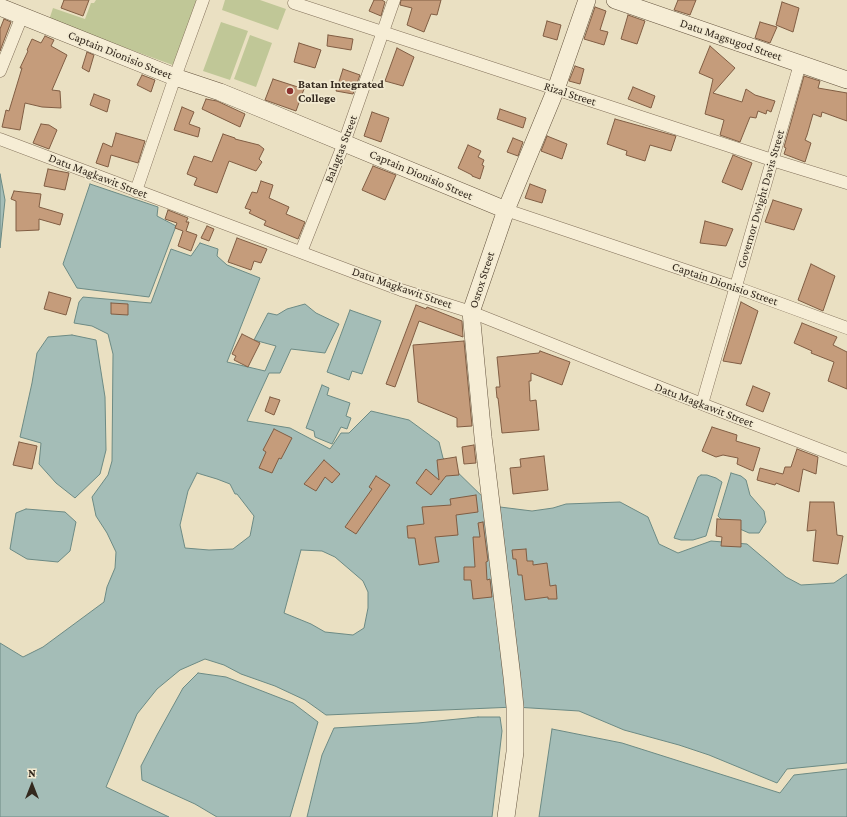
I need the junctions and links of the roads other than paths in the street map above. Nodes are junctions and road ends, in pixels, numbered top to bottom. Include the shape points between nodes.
1 (204, 0) edge
2 (394, 0) edge
3 (586, 0) edge
4 (614, 0) edge
5 (294, 3) dead end
6 (0, 7) edge
7 (22, 16) junction
8 (383, 32) junction
9 (800, 64) junction
10 (0, 71) edge
11 (175, 77) junction
12 (847, 80) edge
13 (556, 89) junction
14 (0, 138) edge
15 (344, 143) junction
16 (772, 160) junction
17 (847, 183) edge
18 (136, 191) junction
19 (506, 210) junction
20 (301, 252) junction
21 (736, 287) junction
22 (471, 312) junction
23 (847, 328) edge
24 (702, 404) junction
25 (847, 460) edge
26 (506, 817) edge

1 - 11 street
2 - 8 street, Balagtas Street
3 - 13 street, Osrox Street
4 - 9 street, Datu Magsugod Street
5 - 8 street, Rizal Street
6 - 7 street, Captain Dionisio Street
7 - 10 street
7 - 11 street, Captain Dionisio Street
8 - 13 street, Rizal Street
8 - 15 street, Balagtas Street
9 - 12 street, Datu Magsugod Street
9 - 16 street, Governor Dwight Davis Street
11 - 15 street, Captain Dionisio Street via 220,92
11 - 18 street
13 - 16 street, Rizal Street
13 - 19 street, Osrox Street
14 - 18 street, Datu Magkawit Street
15 - 19 street, Captain Dionisio Street
15 - 20 street, Balagtas Street
16 - 17 street, Rizal Street
16 - 21 street, Governor Dwight Davis Street
18 - 20 street, Datu Magkawit Street
19 - 21 street, Captain Dionisio Street
19 - 22 street, Osrox Street
20 - 22 street, Datu Magkawit Street via 401,290
21 - 23 street, Captain Dionisio Street
21 - 24 street, Governor Dwight Davis Street
22 - 24 street, Datu Magkawit Street
22 - 26 street, Osrox Street via 515,707 515,752
24 - 25 street, Datu Magkawit Street

